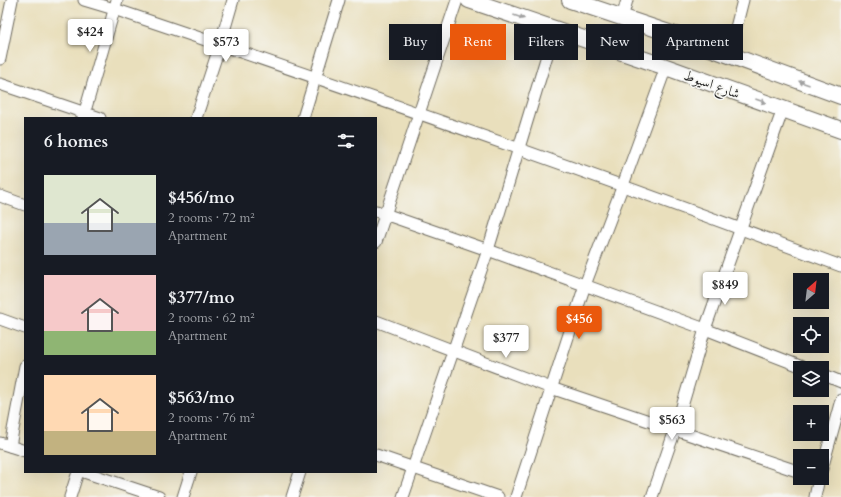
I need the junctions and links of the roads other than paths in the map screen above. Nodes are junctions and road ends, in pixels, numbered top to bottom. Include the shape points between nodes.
1 (12, 0) edge
2 (84, 0) edge
3 (233, 0) edge
4 (339, 0) edge
5 (457, 0) edge
6 (469, 0) edge
7 (570, 0) edge
8 (627, 0) edge
9 (743, 0) edge
10 (116, 4) edge
11 (622, 18) junction
12 (540, 24) edge
13 (737, 24) edge
14 (652, 28) edge
15 (578, 37) edge
16 (220, 45) junction
17 (0, 59) edge
18 (545, 60) edge
19 (743, 60) edge
20 (666, 67) junction
21 (316, 77) junction
22 (0, 84) edge
23 (841, 96) edge
24 (783, 110) junction
25 (419, 114) junction
26 (84, 115) edge
27 (95, 117) edge
28 (196, 117) edge
29 (303, 117) edge
30 (841, 130) edge
31 (518, 149) junction
32 (623, 185) junction
33 (0, 196) edge
34 (24, 204) edge
35 (381, 212) edge
36 (741, 229) junction
37 (377, 236) edge
38 (488, 250) junction
39 (841, 266) edge
40 (585, 285) junction
41 (0, 319) edge
42 (377, 321) edge
43 (24, 328) edge
44 (705, 329) junction
45 (453, 351) junction
46 (793, 363) edge
47 (24, 370) edge
48 (829, 377) edge
49 (841, 382) edge
50 (551, 388) junction
51 (841, 400) edge
52 (675, 430) junction
53 (5, 444) edge
54 (827, 449) edge
55 (24, 451) edge
56 (377, 455) edge
57 (413, 468) junction
58 (793, 470) edge
59 (78, 473) edge
60 (87, 473) edge
61 (191, 473) edge
62 (300, 473) edge
63 (818, 485) edge
64 (817, 496) edge
65 (70, 497) edge
66 (159, 497) edge
67 (183, 497) edge
68 (292, 497) edge
69 (403, 497) edge
70 (498, 497) edge
71 (516, 497) edge
72 (652, 497) edge

1 - 17 street
2 - 10 street
3 - 16 street
4 - 21 street
5 - 25 street
6 -> 12 street, شارع اسيوط
7 - 11 street
8 - 11 street
9 - 13 street
10 - 16 street
10 - 26 street
11 - 14 street
15 - 20 street, شارع اسيوط
16 - 21 street
16 - 28 street
18 - 31 street
23 -> 19 street
20 -> 24 street, شارع اسيوط
20 - 32 street
21 - 25 street
21 - 29 street
22 - 26 street
24 - 30 street, شارع اسيوط
24 - 36 street
25 - 31 street
25 - 35 street
26 - 27 street
31 - 32 street
31 - 38 street
32 - 36 street
32 - 40 street
33 - 34 street
35 - 37 street
35 - 38 street
36 - 39 street
36 - 44 street
38 - 40 street
38 - 45 street
40 - 44 street
40 - 50 street
41 - 43 street
42 - 45 street
44 - 46 street
44 - 52 street
45 - 50 street
45 - 57 street
47 - 53 street
48 - 49 street
50 - 52 street
50 - 71 street
51 - 54 street
52 - 58 street
52 - 72 street
53 - 55 street
56 - 57 street
57 - 69 street
57 - 70 street
59 - 65 street
60 - 66 street
61 - 67 street
62 - 68 street
63 - 64 street

